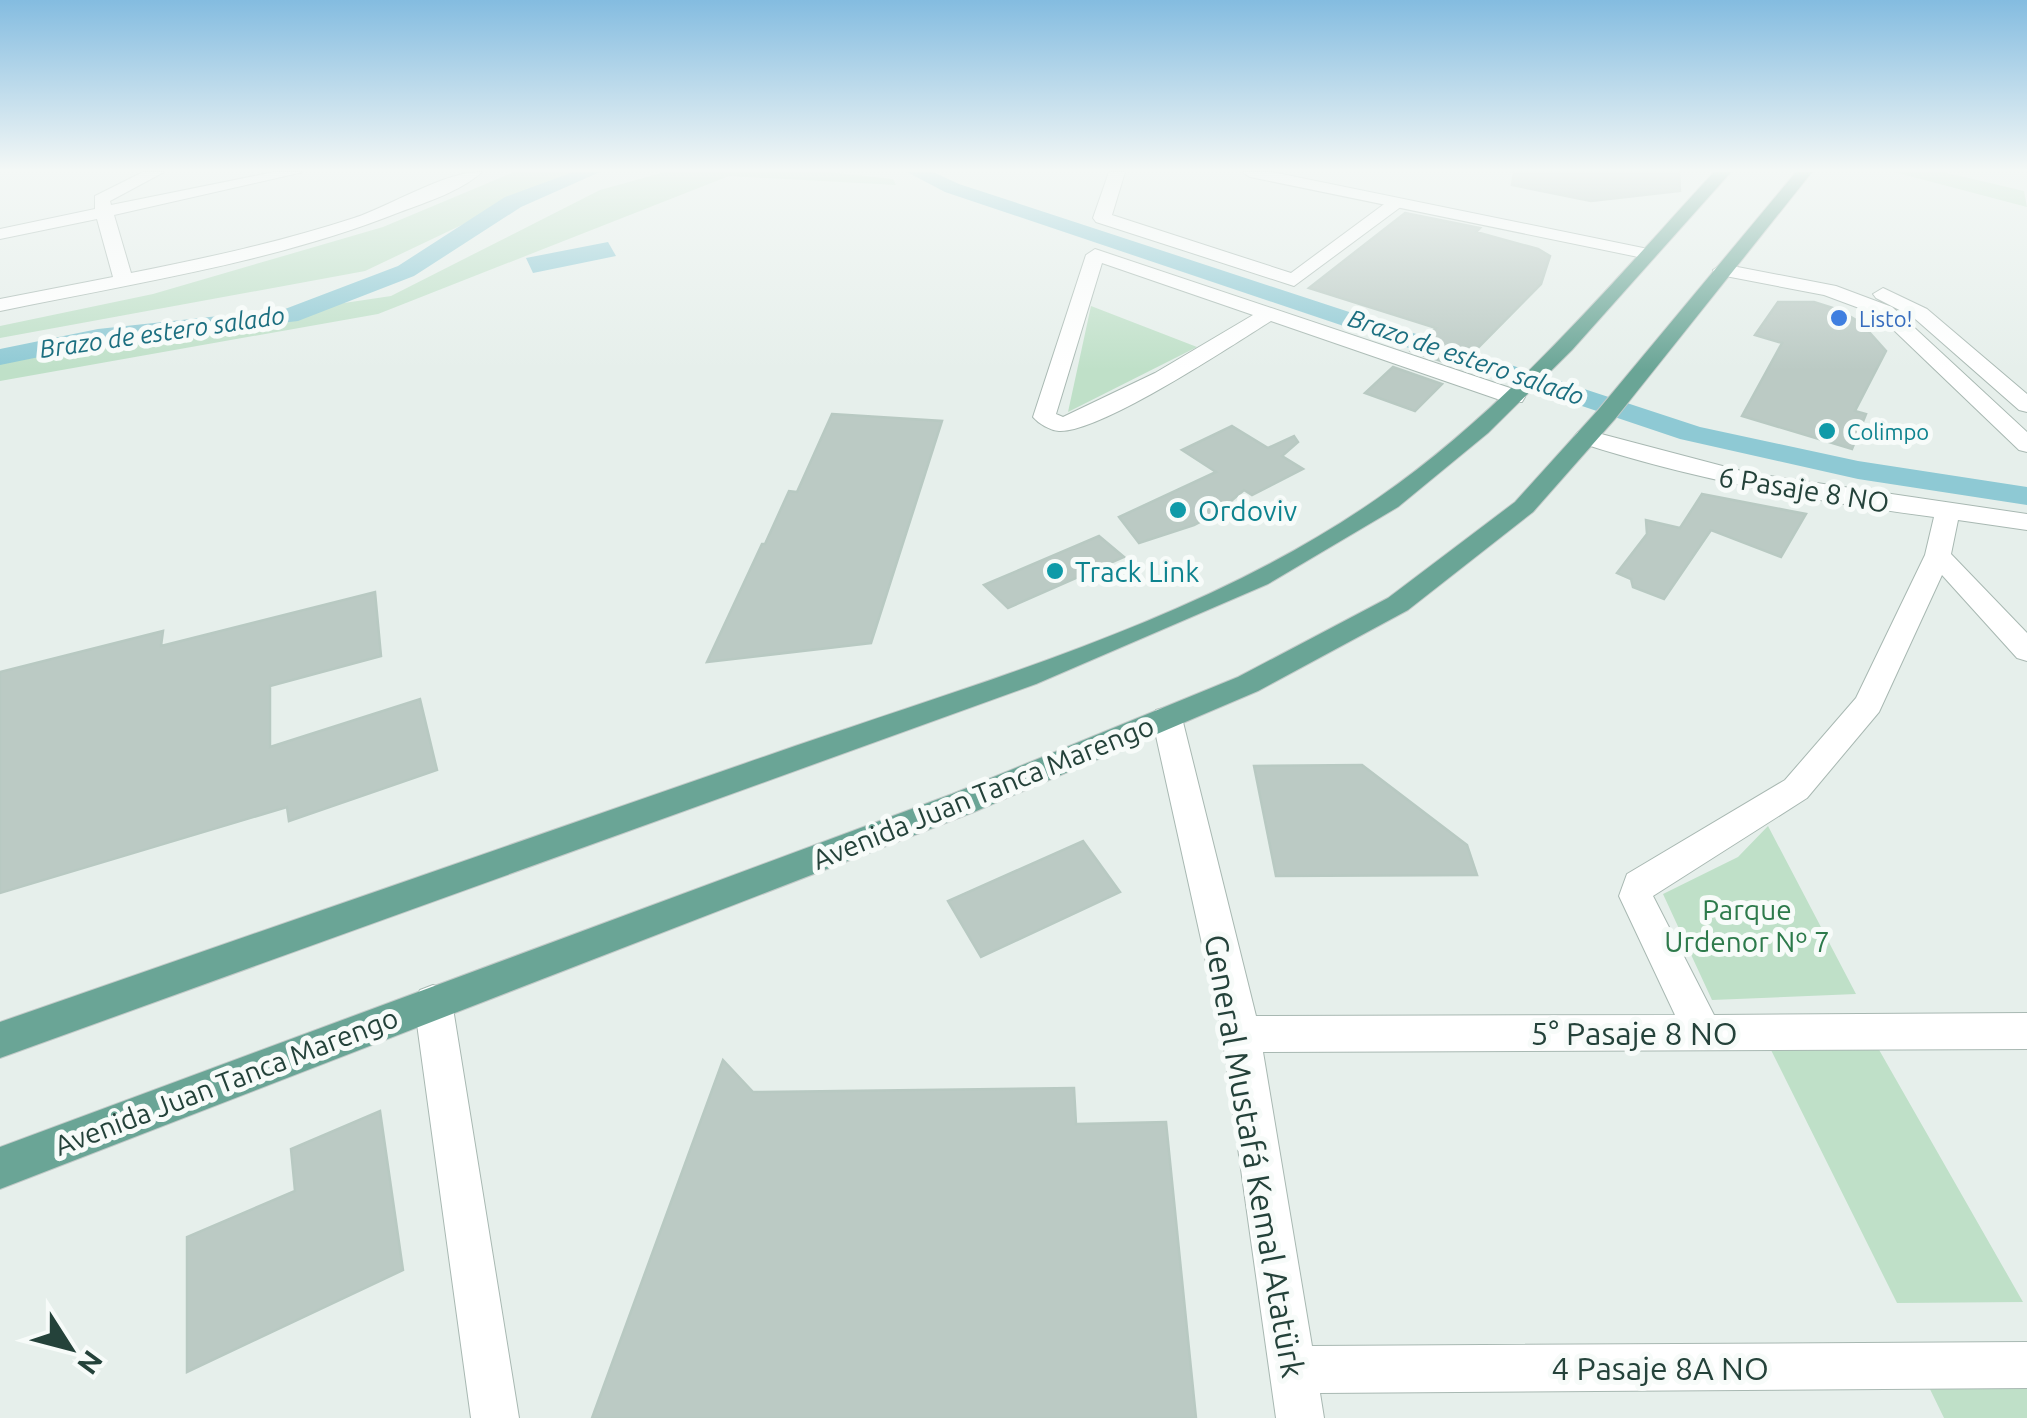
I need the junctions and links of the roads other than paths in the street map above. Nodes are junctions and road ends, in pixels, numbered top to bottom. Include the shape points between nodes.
1 (110, 238) edge
2 (292, 238) edge
3 (1164, 238) edge
4 (1351, 238) edge
5 (1600, 238) edge
6 (1614, 238) edge
7 (1661, 238) edge
8 (1748, 238) edge
9 (1653, 247) junction
10 (1727, 263) junction
11 (123, 279) junction
12 (0, 304) edge
13 (1271, 313) junction
14 (1526, 384) junction
15 (2027, 404) edge
16 (1606, 414) junction
17 (2027, 445) edge
18 (1948, 511) junction
19 (2027, 522) edge
20 (1938, 555) junction
21 (2027, 651) edge
22 (1168, 718) junction
23 (432, 1002) junction
24 (2027, 1031) edge
25 (1702, 1032) junction
26 (1241, 1034) junction
27 (0, 1040) edge
28 (0, 1168) edge
29 (2027, 1365) edge
30 (1292, 1370) junction
31 (495, 1418) edge
32 (1300, 1418) edge

1 - 11 street
2 - 11 street
3 - 4 street via 1294,280
5 - 9 street
6 - 9 street
7 - 9 main road
8 - 10 main road, Avenida Juan Tanca Marengo
9 - 14 main road
10 - 15 street via 1858,286 1906,305
10 - 16 main road, Avenida Juan Tanca Marengo
10 - 17 street via 1885,311
11 - 12 street
13 - 13 street via 1095,255 1044,417 1060,424 1079,421
13 - 14 street
14 - 27 main road via 1387,504 1302,556 1170,619 1026,677
16 - 18 street, 6 Pasaje 8 NO via 1645,458
16 - 22 main road, Avenida Juan Tanca Marengo via 1524,507 1398,604 1248,684
18 - 19 street, 6 Pasaje 8 NO
18 - 20 street
20 - 21 street
20 - 25 street via 1868,704 1796,789 1638,884 1636,896
22 - 23 main road, Avenida Juan Tanca Marengo
22 - 26 street, General Mustafá Kemal Atatürk
23 - 28 main road, Avenida Juan Tanca Marengo
23 - 31 street
24 - 25 street, 5° Pasaje 8 NO
25 - 26 street, 5° Pasaje 8 NO
26 - 30 street, General Mustafá Kemal Atatürk
29 - 30 street, 4 Pasaje 8A NO
30 - 32 street, General Mustafá Kemal Atatürk

